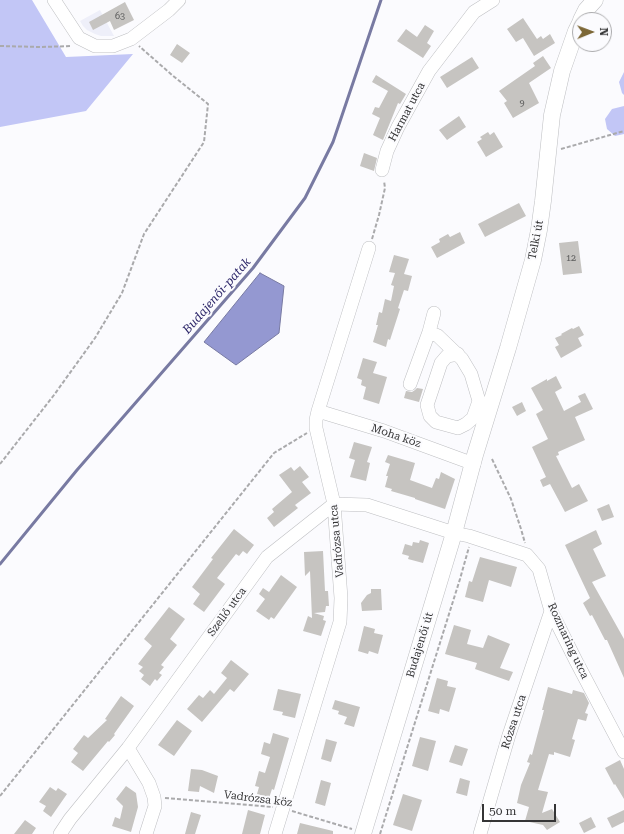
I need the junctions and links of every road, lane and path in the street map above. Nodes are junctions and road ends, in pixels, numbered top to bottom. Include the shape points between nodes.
1 (54, 0) edge
2 (179, 0) edge
3 (493, 0) edge
4 (586, 11) edge
5 (131, 39) junction
6 (0, 46) edge
7 (72, 46) dead end
8 (624, 131) edge
9 (560, 149) dead end
10 (382, 170) joint
11 (369, 248) joint
12 (434, 313) dead end
13 (429, 332) junction
14 (458, 354) junction
15 (410, 384) dead end
16 (485, 404) junction
17 (318, 411) junction
18 (316, 428) junction
19 (474, 459) junction
20 (492, 459) dead end
21 (0, 464) edge
22 (334, 504) junction
23 (462, 534) junction
24 (527, 555) junction
25 (551, 611) junction
26 (128, 748) junction
27 (624, 752) edge
28 (0, 796) edge
29 (154, 796) junction
30 (282, 808) junction
31 (360, 832) edge
32 (60, 834) edge
33 (146, 834) edge
34 (275, 834) edge
35 (380, 834) edge
36 (480, 834) edge

1 - 5 street via 79,38 95,46 113,46
2 - 5 street
3 - 10 street, Harmat utca via 474,12 429,70 398,127
4 - 16 main road, Telki út via 562,71 552,115 543,202 533,260
5 - 21 path via 208,104 204,142 144,234 122,293 95,338
6 - 7 path
8 - 9 path
10 - 11 path via 385,188
11 - 17 street, Vadrózsa utca
12 - 13 street
13 - 14 street via 438,336
13 - 15 street
14 - 16 street
14 - 16 street via 447,356 441,363 427,405 430,416 436,422 458,428 466,424
16 - 19 main road, Telki út
17 - 18 street, Vadrózsa utca
17 - 19 street, Moha köz
18 - 22 street, Vadrózsa utca
18 - 28 path via 274,453
19 - 23 main road, Budajenői út
20 - 24 path via 511,499
22 - 23 street via 367,505
22 - 26 street, Szellő utca via 267,557
22 - 30 street, Vadrózsa utca via 342,598 340,622
23 - 24 street
23 - 31 main road, Budajenői út
23 - 35 path via 469,547 460,580
24 - 25 street, Rozmaring utca via 539,569
25 - 27 street, Rozmaring utca
25 - 36 street, Rózsa utca via 509,735
26 - 29 street
26 - 32 street, Szellő utca
29 - 30 path, Vadrózsa köz
29 - 33 street via 155,806
30 - 31 path, Vadrózsa köz
30 - 34 street, Vadrózsa utca

